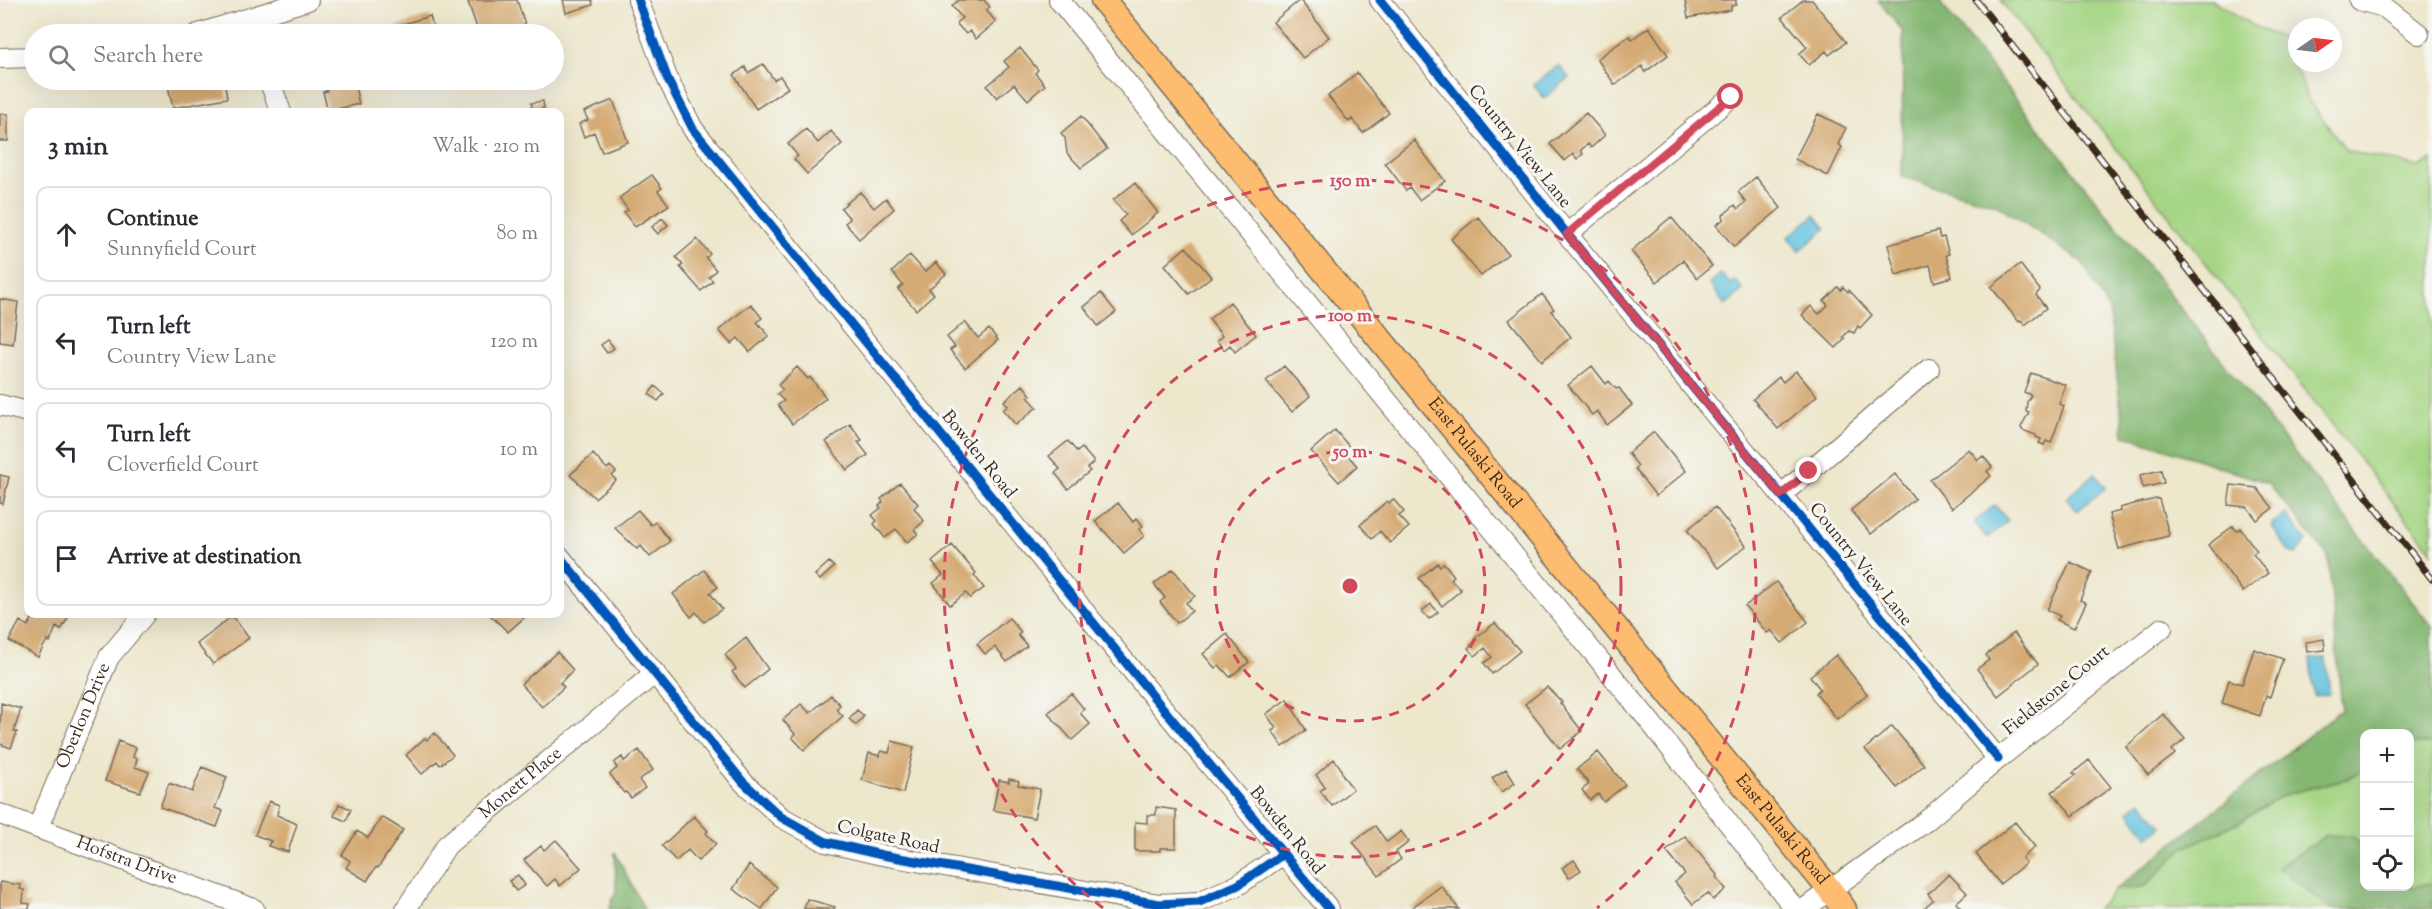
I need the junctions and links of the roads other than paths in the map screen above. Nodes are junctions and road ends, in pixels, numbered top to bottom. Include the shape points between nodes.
1 (308, 0) edge
2 (638, 0) edge
3 (1059, 0) edge
4 (1103, 0) edge
5 (1380, 0) edge
6 (2359, 0) edge
7 (257, 24) edge
8 (2419, 34) dead end
9 (24, 57) edge
10 (0, 58) edge
11 (273, 90) edge
12 (1731, 97) dead end
13 (280, 108) edge
14 (1567, 234) junction
15 (1929, 369) dead end
16 (0, 405) edge
17 (24, 411) edge
18 (1781, 495) junction
19 (564, 562) edge
20 (142, 618) edge
21 (2162, 628) dead end
22 (655, 673) junction
23 (1998, 759) junction
24 (0, 814) edge
25 (38, 827) junction
26 (1283, 854) junction
27 (1837, 899) edge
28 (254, 909) edge
29 (406, 909) edge
30 (1329, 909) edge
31 (1795, 909) edge
32 (1804, 909) edge

1 - 7 street
2 - 26 street, Bowden Road via 668,80 700,138
3 - 31 street via 1651,723
4 - 27 main road, East Pulaski Road
5 - 14 street, Country View Lane
6 - 8 street via 2384,7
9 - 10 street
11 - 13 street
12 - 14 street
14 - 18 street, Country View Lane
15 - 18 street
16 - 17 street
18 - 23 street, Country View Lane
19 - 22 street, Colgate Road
20 - 25 street, Oberlon Drive via 109,657
21 - 23 street, Fieldstone Court
22 - 26 street, Colgate Road via 743,782 780,818 826,842 1159,904 1199,902 1238,885
22 - 29 street, Monett Place via 447,845
23 - 27 street, Fieldstone Court
24 - 25 street, Hofstra Drive
25 - 28 street, Hofstra Drive
26 - 30 street, Bowden Road
27 - 32 street, Fieldstone Court

